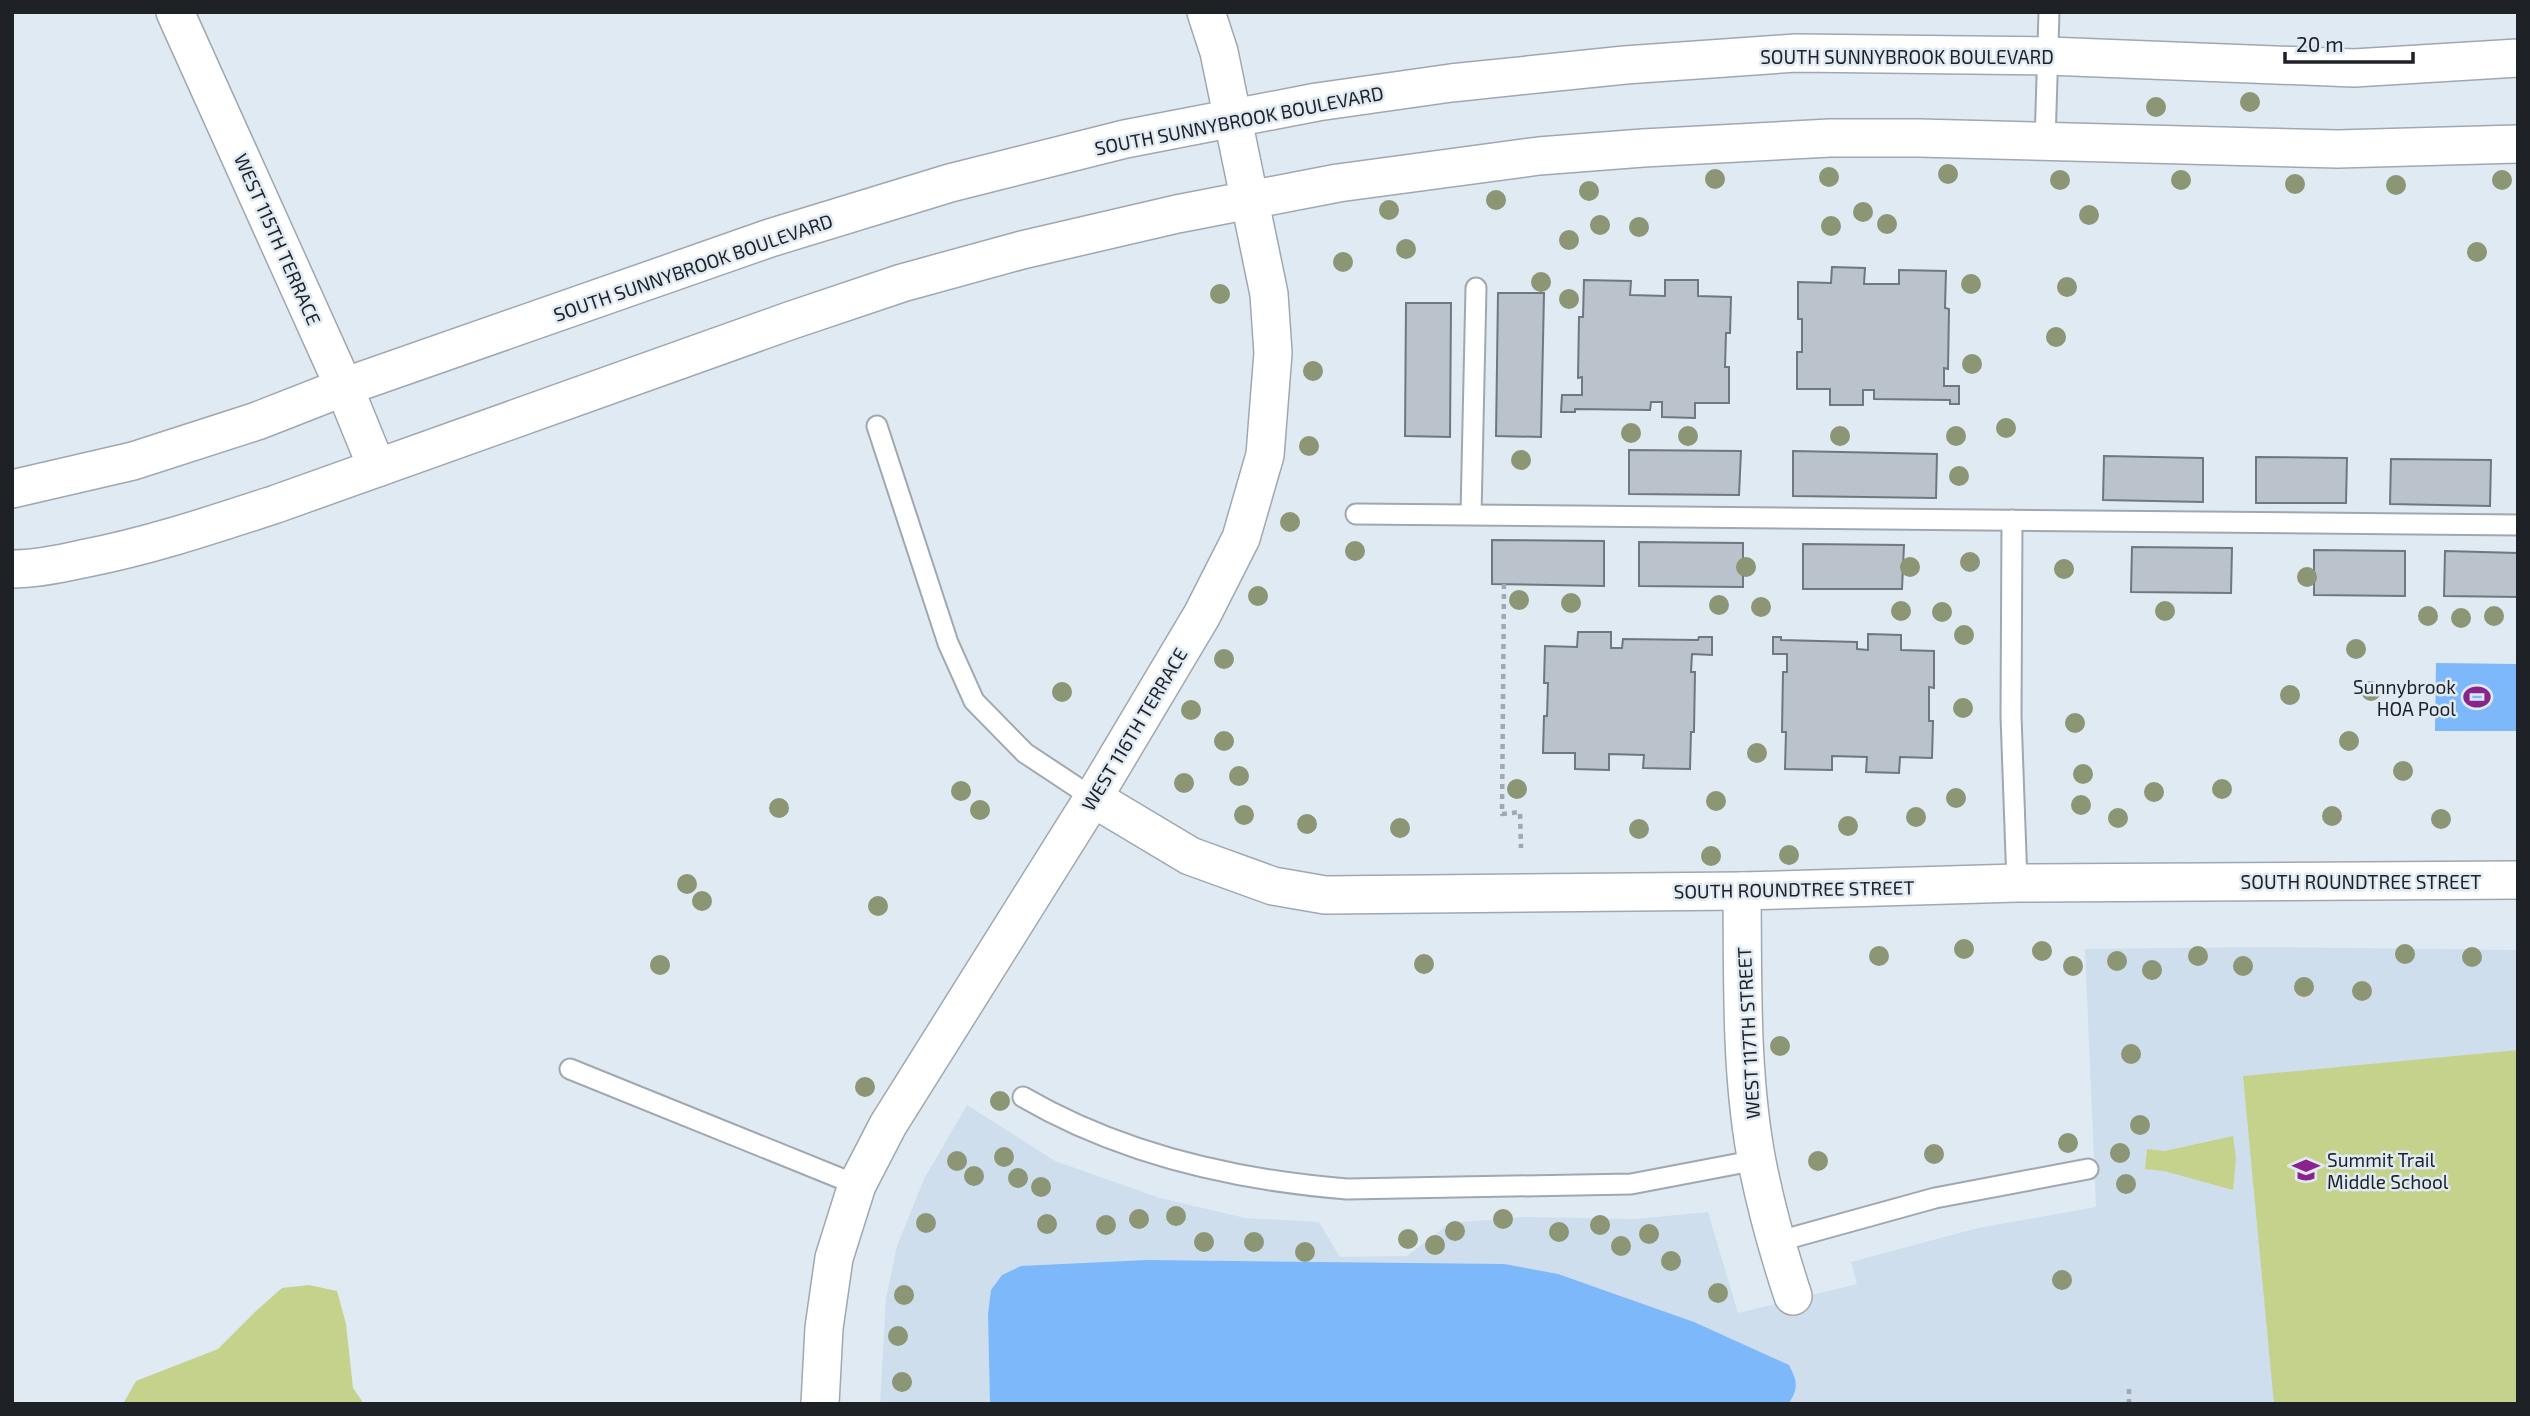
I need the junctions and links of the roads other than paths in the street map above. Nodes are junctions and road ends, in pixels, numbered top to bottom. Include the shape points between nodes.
1 (175, 12) edge
2 (1206, 12) edge
3 (2049, 12) edge
4 (2048, 56) junction
5 (2518, 58) edge
6 (1233, 117) junction
7 (2045, 143) junction
8 (2518, 144) edge
9 (1251, 200) junction
10 (1476, 288) dead end
11 (344, 387) junction
12 (877, 426) dead end
13 (377, 468) junction
14 (12, 489) edge
15 (1356, 514) dead end
16 (1471, 514) junction
17 (2012, 520) junction
18 (2518, 526) edge
19 (12, 569) edge
20 (1093, 798) junction
21 (2518, 880) edge
22 (2017, 883) junction
23 (1742, 891) junction
24 (570, 1069) dead end
25 (1023, 1097) dead end
26 (1757, 1160) junction
27 (2088, 1169) dead end
28 (857, 1185) junction
29 (1776, 1241) junction
30 (1793, 1296) dead end
31 (820, 1404) edge

1 - 11 street, WEST 115TH TERRACE
2 - 6 street, WEST 116TH TERRACE
3 - 4 lane
4 - 5 street, SOUTH SUNNYBROOK BOULEVARD via 2354,68
4 - 6 street, SOUTH SUNNYBROOK BOULEVARD via 1796,53 1625,65 1451,83
4 - 7 lane
6 - 9 street, WEST 116TH TERRACE
6 - 11 street, SOUTH SUNNYBROOK BOULEVARD via 937,187 770,238
7 - 8 street via 2338,149
7 - 9 street via 1830,138 1643,148 1438,169
9 - 13 street via 1022,250 902,283
9 - 20 street, WEST 116TH TERRACE via 1269,294 1273,353 1265,455 1241,538
10 - 16 lane
11 - 13 street, WEST 115TH TERRACE
11 - 14 street, SOUTH SUNNYBROOK BOULEVARD via 133,461
12 - 20 lane via 939,618 974,701 1025,753
13 - 19 street via 127,551
15 - 16 lane
16 - 17 lane
17 - 18 lane
17 - 22 lane via 2011,716
20 - 23 street, SOUTH ROUNDTREE STREET via 1190,856 1273,886 1325,895
20 - 28 street, WEST 116TH TERRACE via 888,1125
21 - 22 street, SOUTH ROUNDTREE STREET
22 - 23 street, SOUTH ROUNDTREE STREET
23 - 26 street, WEST 117TH STREET via 1746,1077
24 - 28 lane
25 - 26 lane via 1088,1130 1158,1155 1216,1171 1310,1186 1631,1184
26 - 29 street, WEST 117TH STREET
27 - 29 lane via 1935,1198
28 - 31 street, WEST 116TH TERRACE via 834,1258
29 - 30 street, WEST 117TH STREET

